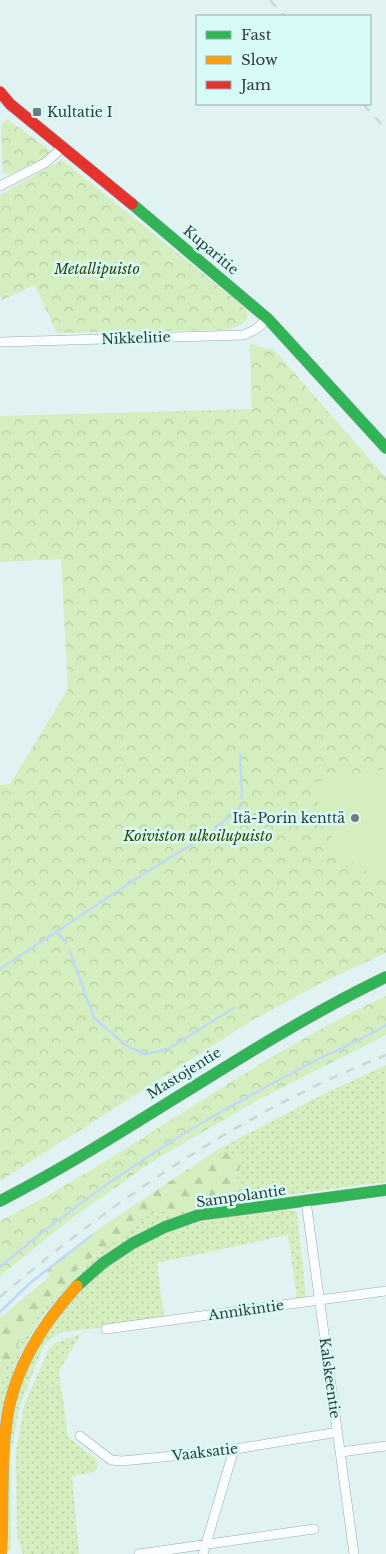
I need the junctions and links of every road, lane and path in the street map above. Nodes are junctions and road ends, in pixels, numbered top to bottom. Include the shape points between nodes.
1 (0, 92) edge
2 (62, 148) junction
3 (0, 186) edge
4 (268, 319) junction
5 (0, 342) edge
6 (386, 448) edge
7 (386, 977) edge
8 (386, 1190) edge
9 (0, 1200) edge
10 (306, 1201) junction
11 (386, 1291) edge
12 (320, 1300) junction
13 (106, 1329) dead end
14 (338, 1432) junction
15 (80, 1436) dead end
16 (386, 1446) edge
17 (234, 1449) junction
18 (341, 1452) junction
19 (314, 1529) dead end
20 (204, 1549) edge
21 (1, 1554) edge
22 (139, 1554) edge
23 (354, 1554) edge

1 - 2 street, Kuparitie
2 - 3 street via 45,163
2 - 4 street, Kuparitie via 200,259
4 - 5 street, Nikkelitie via 244,335
4 - 6 street, Kuparitie
7 - 9 street, Mastojentie via 350,993 252,1048 40,1181
8 - 10 street, Sampolantie
10 - 12 street, Kalskeentie
10 - 21 street, Sampolantie via 199,1215 116,1252 76,1287 46,1322 23,1364 8,1410 1,1455
11 - 12 street, Annikintie
12 - 13 street, Annikintie
12 - 14 street, Kalskeentie
14 - 17 street, Vaaksatie
14 - 18 street, Kalskeentie
15 - 17 street, Vaaksatie via 111,1460 122,1462
16 - 18 street
17 - 20 street
18 - 23 street, Kalskeentie
19 - 20 street
20 - 22 street

